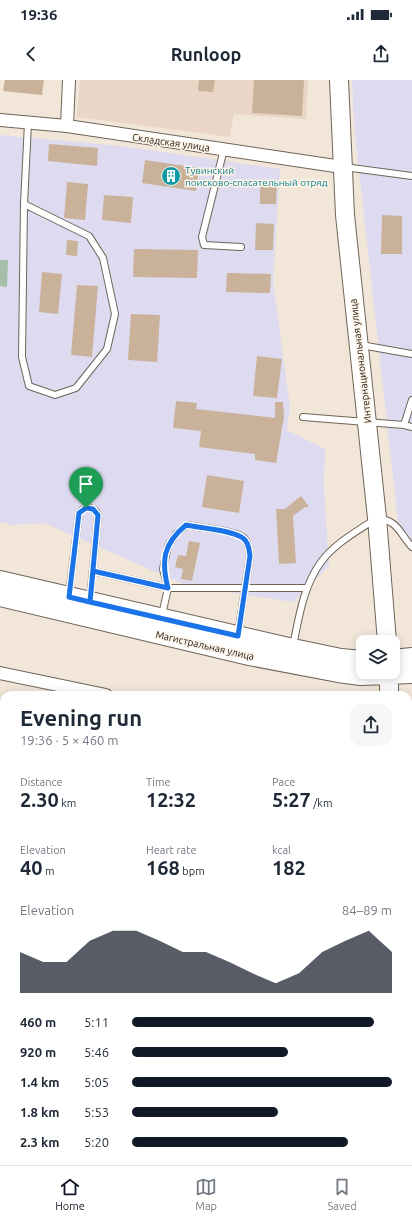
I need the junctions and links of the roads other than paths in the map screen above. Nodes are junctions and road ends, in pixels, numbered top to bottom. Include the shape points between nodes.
1 (69, 80) edge
2 (342, 83) edge
3 (0, 120) edge
4 (28, 123) junction
5 (66, 126) junction
6 (224, 149) junction
7 (342, 167) junction
8 (412, 176) edge
9 (24, 204) junction
10 (241, 247) dead end
11 (358, 344) junction
12 (412, 354) edge
13 (412, 400) edge
14 (303, 417) dead end
15 (367, 422) junction
16 (404, 425) junction
17 (412, 427) edge
18 (377, 518) junction
19 (412, 547) edge
20 (93, 571) junction
21 (0, 580) edge
22 (168, 588) junction
23 (245, 588) junction
24 (306, 588) junction
25 (0, 597) edge
26 (69, 597) junction
27 (90, 602) junction
28 (161, 618) junction
29 (386, 635) edge
30 (238, 636) junction
31 (293, 648) junction
32 (412, 657) edge
33 (356, 659) edge
34 (400, 664) edge
35 (400, 671) edge
36 (0, 673) edge
37 (412, 674) edge
38 (356, 676) edge
39 (390, 679) edge
40 (87, 691) edge
41 (389, 691) edge

1 - 5 street
2 - 7 main road, Интернациональная улица
3 - 4 street, Складская улица
4 - 5 street, Складская улица
4 - 9 lane
5 - 6 street, Складская улица
6 - 7 street, Складская улица
6 - 10 lane via 202,237 204,245
7 - 8 lane
7 - 11 main road, Интернациональная улица
9 - 9 lane via 22,357 29,386 55,395 76,388 107,349 115,314 103,258 89,236
11 - 12 lane
11 - 15 main road, Интернациональная улица
13 - 16 lane
14 - 15 lane
15 - 16 lane
15 - 18 main road, Интернациональная улица
16 - 17 lane
18 - 19 lane via 399,527
18 - 24 lane via 347,538 322,561
18 - 29 main road, Интернациональная улица
20 - 22 lane
20 - 26 lane via 98,515 93,509 86,508 79,513
20 - 27 lane
21 - 26 main road, Магистральная улица
22 - 23 lane
22 - 23 lane via 163,569 168,546 186,525 244,538 249,546 250,556
22 - 28 lane
23 - 24 lane
23 - 30 lane
24 - 31 lane
25 - 38 main road, Магистральная улица via 256,657
26 - 27 main road, Магистральная улица
27 - 28 main road, Магистральная улица
28 - 30 main road, Магистральная улица
30 - 31 main road, Магистральная улица
31 - 33 main road, Магистральная улица
32 - 34 main road, Магистральная улица
35 - 37 main road, Магистральная улица
36 - 40 street
39 - 41 main road

